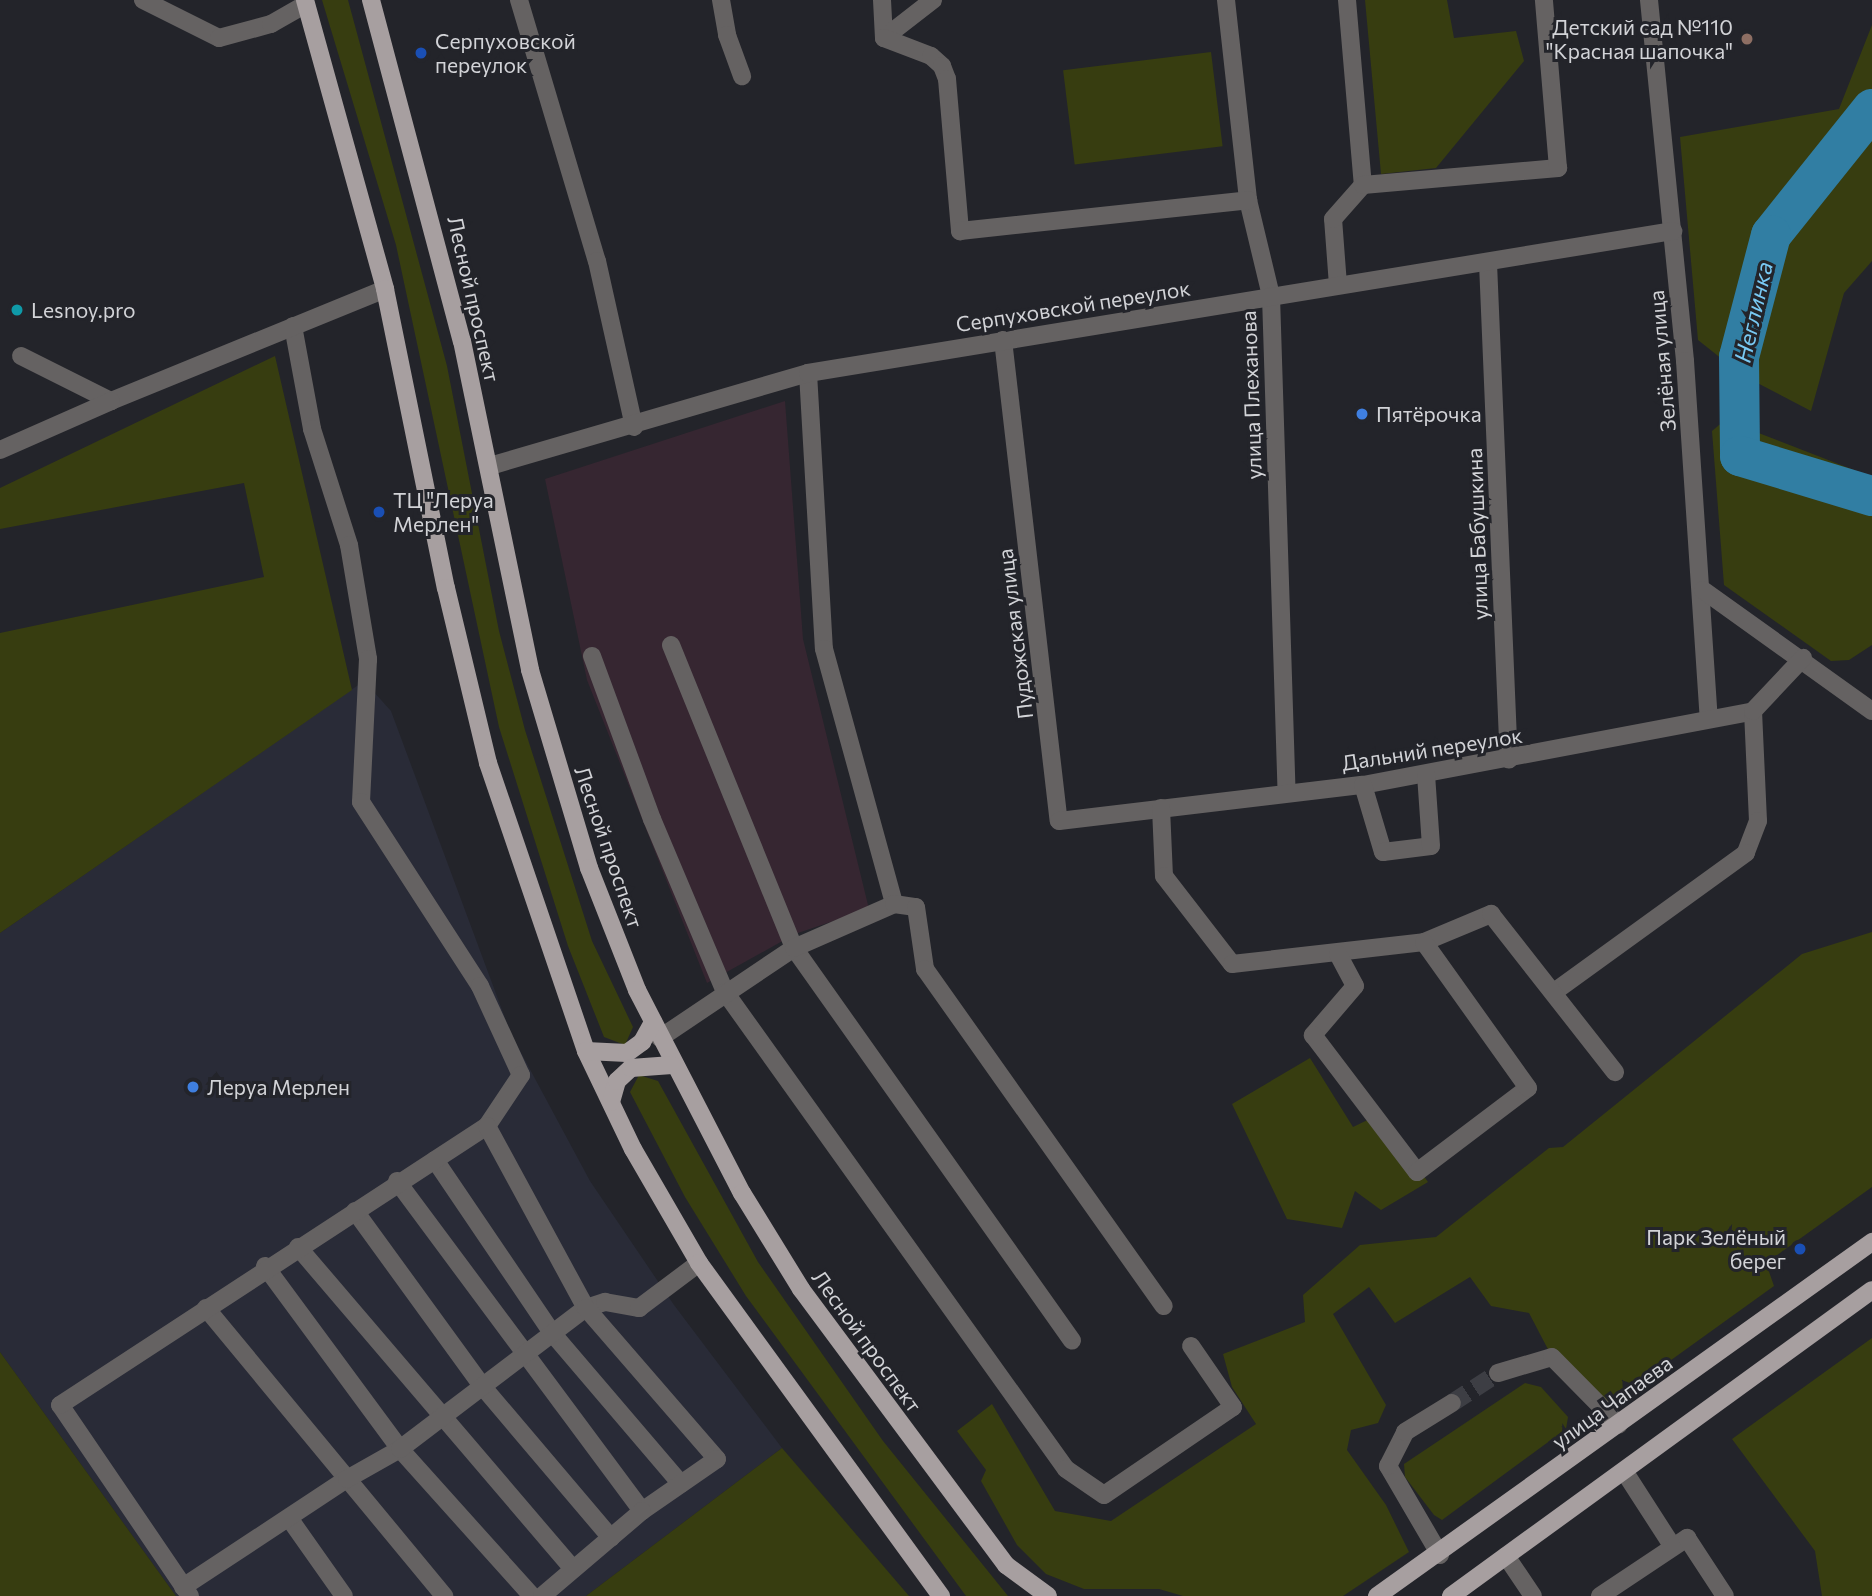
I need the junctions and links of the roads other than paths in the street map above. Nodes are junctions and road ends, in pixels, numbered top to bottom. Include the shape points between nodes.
1 (144, 0) edge
2 (371, 0) edge
3 (519, 0) edge
4 (720, 0) edge
5 (882, 0) edge
6 (933, 0) edge
7 (1226, 0) edge
8 (1347, 0) edge
9 (1544, 0) edge
10 (1649, 0) edge
11 (305, 2) edge
12 (884, 38) junction
13 (742, 76) dead end
14 (1363, 185) junction
15 (1248, 200) junction
16 (1673, 230) junction
17 (1488, 263) junction
18 (1338, 285) junction
19 (385, 289) junction
20 (1271, 296) junction
21 (293, 327) junction
22 (1003, 340) junction
23 (21, 356) dead end
24 (808, 373) junction
25 (111, 401) junction
26 (634, 427) junction
27 (0, 450) edge
28 (489, 466) junction
29 (1703, 590) junction
30 (671, 645) dead end
31 (592, 656) dead end
32 (1803, 658) junction
33 (1753, 711) junction
34 (1872, 711) edge
35 (1709, 718) junction
36 (1509, 760) junction
37 (1426, 774) junction
38 (1363, 785) junction
39 (1287, 793) junction
40 (1161, 808) junction
41 (894, 904) junction
42 (1424, 942) junction
43 (794, 948) junction
44 (1338, 954) junction
45 (725, 992) junction
46 (1554, 992) junction
47 (656, 1030) junction
48 (586, 1051) junction
49 (672, 1065) junction
50 (1615, 1072) dead end
51 (611, 1102) junction
52 (487, 1126) junction
53 (435, 1160) junction
54 (397, 1181) junction
55 (355, 1211) junction
56 (1872, 1242) edge
57 (298, 1247) junction
58 (699, 1263) junction
59 (265, 1266) junction
60 (1872, 1290) edge
61 (1164, 1306) dead end
62 (206, 1308) junction
63 (586, 1308) junction
64 (553, 1334) junction
65 (1072, 1340) dead end
66 (1191, 1346) dead end
67 (525, 1356) junction
68 (1498, 1373) tunnel mouth
69 (483, 1387) junction
70 (1452, 1403) tunnel mouth
71 (440, 1419) junction
72 (1619, 1425) junction
73 (400, 1449) junction
74 (1624, 1471) junction
75 (347, 1479) junction
76 (681, 1484) junction
77 (642, 1511) junction
78 (289, 1518) junction
79 (611, 1538) junction
80 (1673, 1547) junction
81 (1440, 1555) junction
82 (1506, 1556) junction
83 (573, 1570) junction
84 (187, 1592) edge
85 (344, 1596) edge
86 (444, 1596) edge
87 (532, 1596) edge
88 (542, 1596) edge
89 (941, 1596) edge
90 (1048, 1596) edge
91 (1377, 1596) edge
92 (1451, 1596) edge
93 (1533, 1596) edge
94 (1600, 1596) edge
95 (1725, 1596) edge

1 - 11 street via 219,38 271,24
2 - 28 main road, Лесной проспект via 437,236
3 - 26 street via 597,261
4 - 13 street
5 - 12 street
6 - 12 street
7 - 15 street, улица Плеханова
8 - 14 street
9 - 14 street via 1558,168
10 - 16 street, Зелёная улица
11 - 19 main road
12 - 15 street via 931,56 947,79 960,231
14 - 18 street via 1333,219
15 - 20 street, улица Плеханова
16 - 17 street, Серпуховской переулок
16 - 29 street, Зелёная улица
17 - 18 street, Серпуховской переулок
17 - 36 street, улица Бабушкина
18 - 20 street, Серпуховской переулок
19 - 21 street
19 - 48 main road via 446,588 488,763
20 - 22 street, Серпуховской переулок
20 - 39 street, улица Плеханова
21 - 25 street
21 - 52 street via 312,429 349,545 368,659 361,802 480,986 521,1075
22 - 24 street, Серпуховской переулок
22 - 40 street, Пудожская улица via 1060,828
23 - 25 street
24 - 26 street, Серпуховской переулок
24 - 41 street via 824,649
25 - 27 street
26 - 28 street, Серпуховской переулок
28 - 47 main road, Лесной проспект via 530,670 552,750 589,868
29 - 32 street
29 - 35 street, Зелёная улица
30 - 43 street
31 - 45 street via 652,819
32 - 33 street
32 - 34 street
33 - 35 street, Дальний переулок
33 - 46 street via 1758,821 1746,853
35 - 36 street, Дальний переулок
36 - 37 street, Дальний переулок
37 - 38 street, Дальний переулок
37 - 38 street via 1431,846 1383,852
38 - 39 street, Дальний переулок
39 - 40 street, Дальний переулок
40 - 44 street via 1164,876 1232,964
41 - 43 street
41 - 61 street via 916,907 925,969
42 - 44 street
42 - 44 street via 1528,1088 1417,1172 1313,1035 1356,986
42 - 46 street via 1492,914
43 - 45 street
43 - 65 street
45 - 47 street
45 - 66 street via 1066,1469 1104,1495 1233,1408
46 - 50 street
47 - 48 main road via 627,1053
47 - 49 main road, Лесной проспект
48 - 51 main road
49 - 51 main road via 631,1068 617,1082
49 - 90 main road, Лесной проспект via 816,1311 1006,1564
51 - 58 main road
52 - 53 street
52 - 63 street
53 - 54 street
53 - 64 street
54 - 55 street
54 - 67 street
55 - 57 street
55 - 69 street
56 - 72 main road, улица Чапаева
57 - 59 street
57 - 71 street
58 - 63 street via 639,1308 605,1301
58 - 89 main road
59 - 62 street
59 - 73 street
60 - 74 main road
62 - 75 street
62 - 84 street via 60,1405
63 - 64 street
63 - 76 street via 717,1459
64 - 67 street
64 - 76 street
67 - 69 street
67 - 77 street
68 - 72 street via 1552,1357
69 - 71 street
69 - 79 street
70 - 81 street via 1405,1432 1388,1466
71 - 73 street
71 - 83 street
72 - 81 main road, улица Чапаева
73 - 75 street
73 - 87 street
74 - 80 street
74 - 82 main road
75 - 78 street
75 - 86 street
76 - 77 street
77 - 79 street
78 - 84 street
78 - 85 street
79 - 83 street
80 - 94 street
80 - 95 street via 1687,1538
81 - 91 main road, улица Чапаева
82 - 92 main road
82 - 93 street
83 - 88 street

